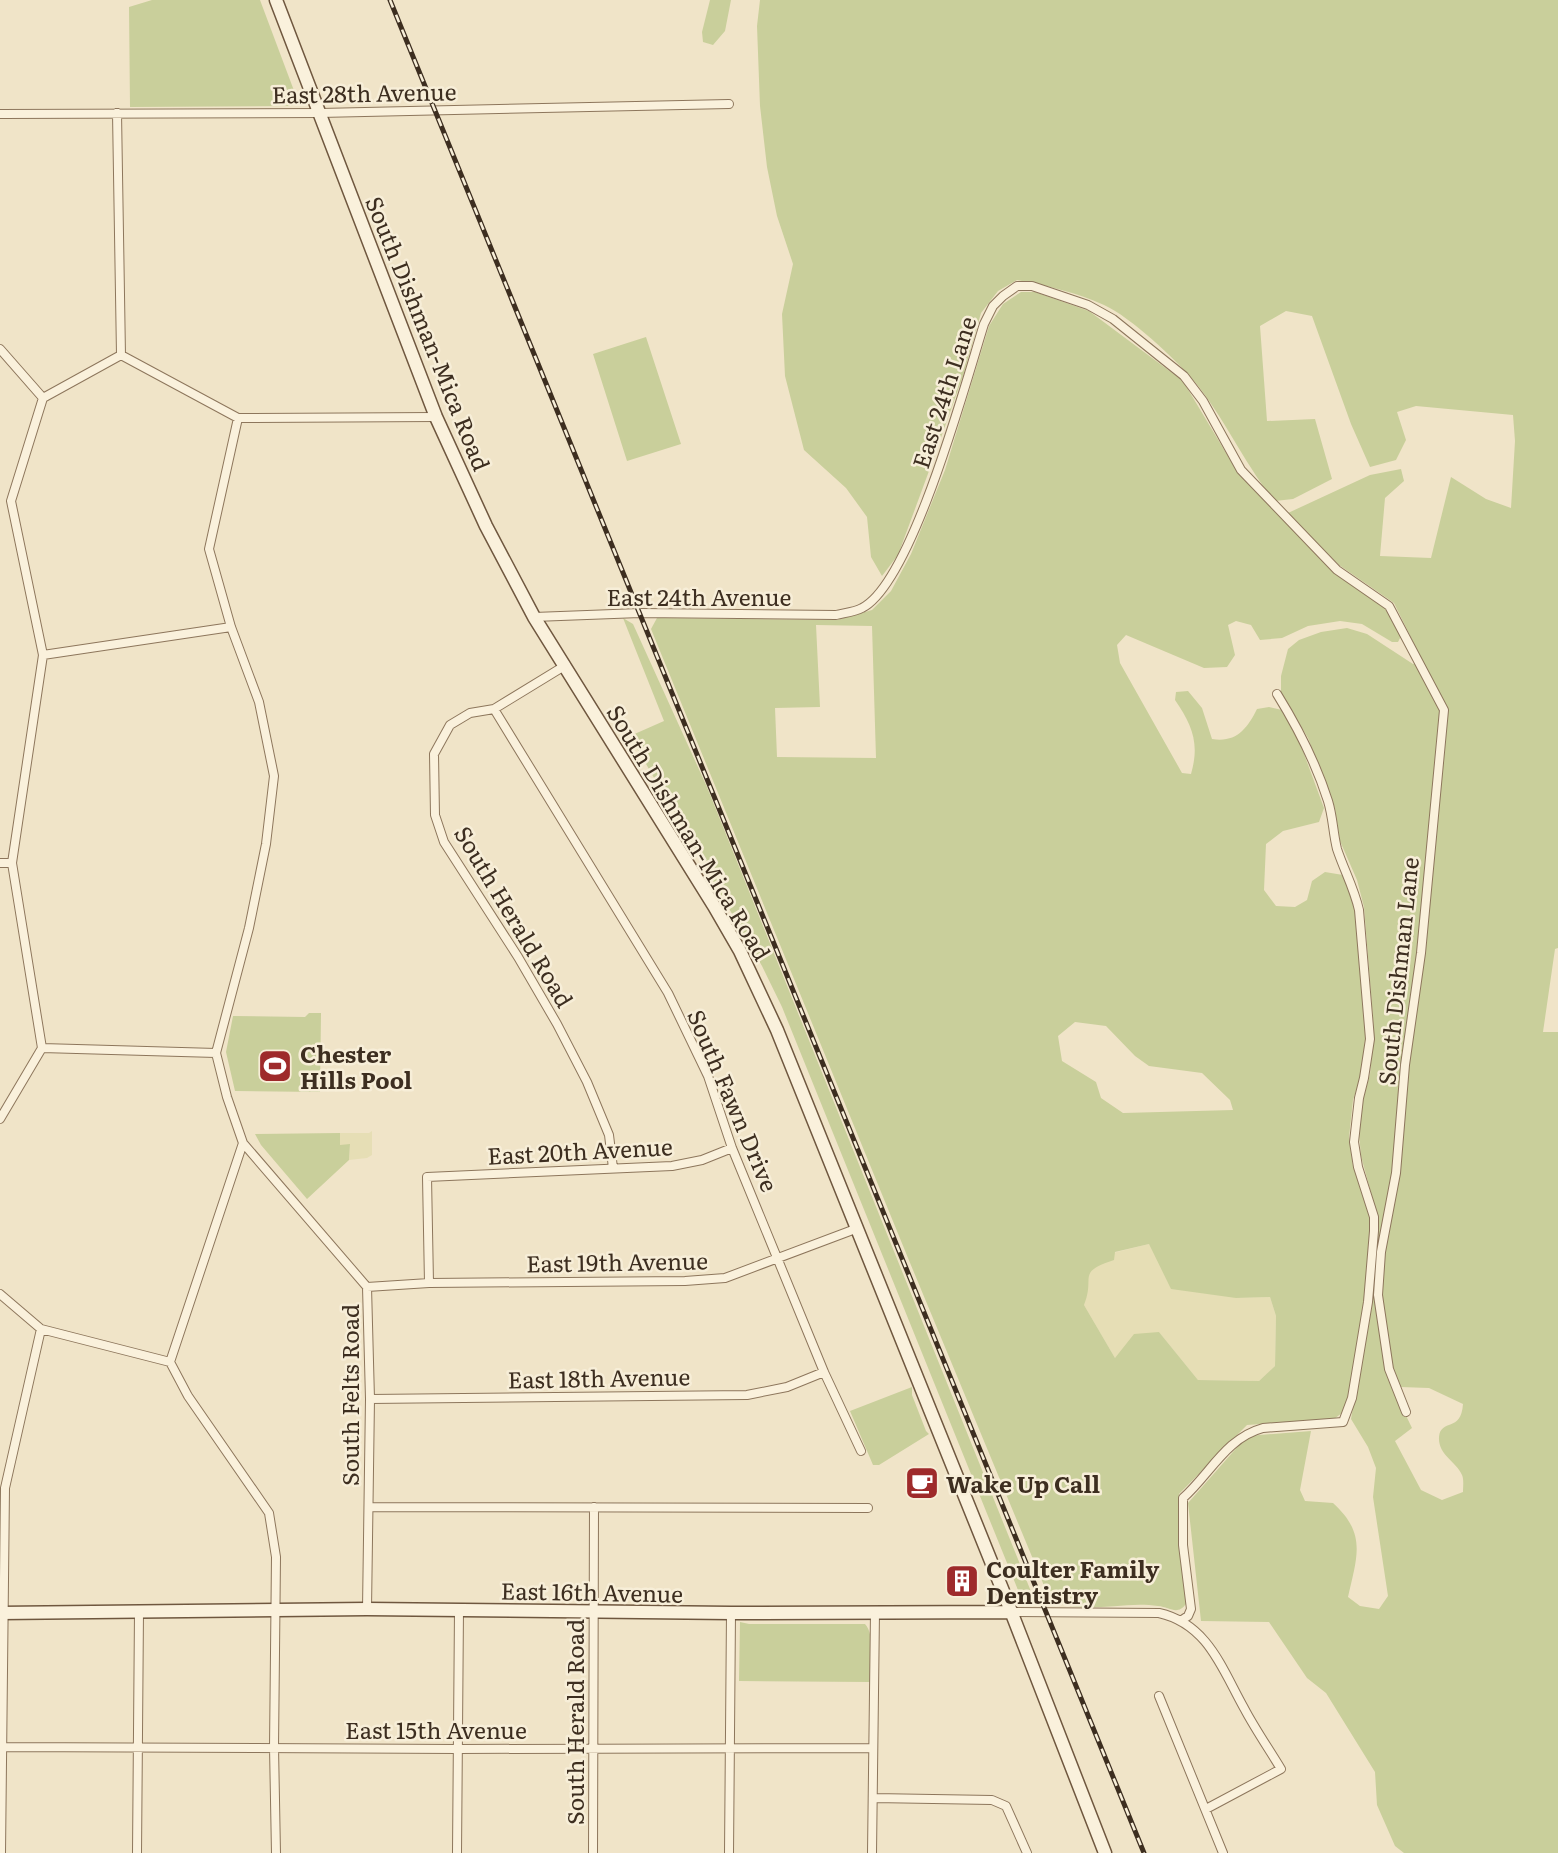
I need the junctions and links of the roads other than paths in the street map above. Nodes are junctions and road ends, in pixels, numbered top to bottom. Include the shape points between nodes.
1 (276, 0) edge
2 (729, 104) dead end
3 (117, 113) junction
4 (320, 113) junction
5 (0, 114) edge
6 (0, 349) edge
7 (121, 355) junction
8 (43, 398) junction
9 (238, 418) junction
10 (436, 418) junction
11 (1337, 570) joint
12 (863, 608) joint
13 (534, 617) junction
14 (231, 627) junction
15 (43, 655) junction
16 (566, 665) junction
17 (1277, 694) dead end
18 (494, 709) junction
19 (0, 863) edge
20 (12, 863) junction
21 (42, 1048) junction
22 (216, 1053) junction
23 (0, 1119) edge
24 (243, 1143) junction
25 (733, 1148) junction
26 (613, 1168) junction
27 (858, 1228) junction
28 (779, 1258) junction
29 (429, 1283) junction
30 (367, 1287) junction
31 (0, 1294) edge
32 (41, 1328) junction
33 (170, 1362) junction
34 (824, 1372) junction
35 (370, 1399) junction
36 (1406, 1412) dead end
37 (861, 1451) dead end
38 (369, 1507) junction
39 (594, 1507) junction
40 (868, 1508) dead end
41 (367, 1609) junction
42 (459, 1610) junction
43 (139, 1612) junction
44 (274, 1612) junction
45 (593, 1612) junction
46 (875, 1612) junction
47 (1012, 1612) junction
48 (2, 1613) edge
49 (731, 1613) junction
50 (1182, 1620) junction
51 (1159, 1696) dead end
52 (1, 1747) edge
53 (138, 1747) junction
54 (274, 1747) junction
55 (594, 1748) junction
56 (873, 1748) junction
57 (458, 1749) junction
58 (730, 1749) junction
59 (874, 1798) junction
60 (1206, 1810) junction
61 (1, 1853) edge
62 (137, 1853) edge
63 (276, 1853) edge
64 (457, 1853) edge
65 (593, 1853) edge
66 (729, 1853) edge
67 (872, 1853) edge
68 (1027, 1853) edge
69 (1105, 1853) edge
70 (1223, 1853) edge

1 - 4 main road, South Dishman-Mica Road
2 - 4 street, East 28th Avenue
3 - 4 street, East 28th Avenue
3 - 5 street, East 28th Avenue
3 - 7 street
4 - 10 main road, South Dishman-Mica Road
6 - 8 street
7 - 8 street
7 - 9 street
8 - 15 street via 10,501
9 - 10 street
9 - 14 street via 209,549
10 - 13 main road, South Dishman-Mica Road
11 - 12 street, East 24th Lane via 1241,470 1184,376 1113,319 1088,305 1032,286 1017,286 993,306 984,324 939,468 903,555 884,589
11 - 36 street, South Dishman Lane via 1389,606 1444,710 1421,953 1378,1294 1389,1369
12 - 13 street, East 24th Avenue via 836,615
13 - 16 main road, South Dishman-Mica Road
14 - 15 street
14 - 22 street via 259,702 274,776 249,928
15 - 20 street
16 - 18 street, South Herald Road
16 - 27 main road, South Dishman-Mica Road via 740,951
17 - 50 street via 1303,738 1324,791 1337,848 1359,910 1370,1039 1354,1142 1374,1217 1371,1280 1353,1393 1343,1422 1252,1431 1217,1458 1183,1498 1191,1609
18 - 25 street, South Fawn Drive via 667,993 708,1076
18 - 26 street, South Herald Road via 470,713 450,725 434,754 435,815 444,842 518,957 581,1070 609,1135
19 - 20 street
20 - 21 street
21 - 22 street
21 - 23 street
22 - 24 street
24 - 30 street, South Felts Road
24 - 33 street
25 - 26 street, East 20th Avenue via 671,1166
25 - 28 street, South Fawn Drive
26 - 29 street, East 20th Avenue via 427,1177
27 - 28 street, East 19th Avenue
27 - 47 main road, South Dishman-Mica Road
28 - 29 street, East 19th Avenue via 725,1278 685,1281
28 - 34 street, South Fawn Drive
29 - 30 street, East 19th Avenue
30 - 35 street, South Felts Road
31 - 32 street
32 - 33 street
32 - 48 street via 5,1488
33 - 44 street via 268,1513 276,1557
34 - 35 street, East 18th Avenue via 787,1387 747,1395
34 - 37 street, South Fawn Drive
35 - 38 street, South Felts Road
38 - 39 street
38 - 41 street, South Felts Road
39 - 40 street
39 - 45 street, South Herald Road
41 - 42 main road, East 16th Avenue
41 - 44 main road, East 16th Avenue
42 - 45 main road, East 16th Avenue
42 - 57 street
43 - 44 main road, East 16th Avenue
43 - 48 main road, East 16th Avenue
43 - 53 street
44 - 54 street
45 - 49 main road, East 16th Avenue
45 - 55 street, South Herald Road
46 - 47 main road, East 16th Avenue
46 - 49 main road, East 16th Avenue
46 - 56 street
47 - 50 street, East 16th Avenue via 1160,1613
47 - 69 main road, South Dishman-Mica Road
48 - 52 street
49 - 58 street
50 - 60 street via 1218,1656 1281,1769
51 - 60 street
52 - 53 street, East 15th Avenue
52 - 61 street
53 - 54 street, East 15th Avenue
53 - 62 street
54 - 57 street, East 15th Avenue
54 - 63 street
55 - 57 street, East 15th Avenue
55 - 58 street, East 15th Avenue
55 - 65 street, South Herald Road
56 - 58 street, East 15th Avenue
56 - 59 street
57 - 64 street
58 - 66 street
59 - 67 street
59 - 68 street via 992,1800 1006,1806
60 - 70 street

